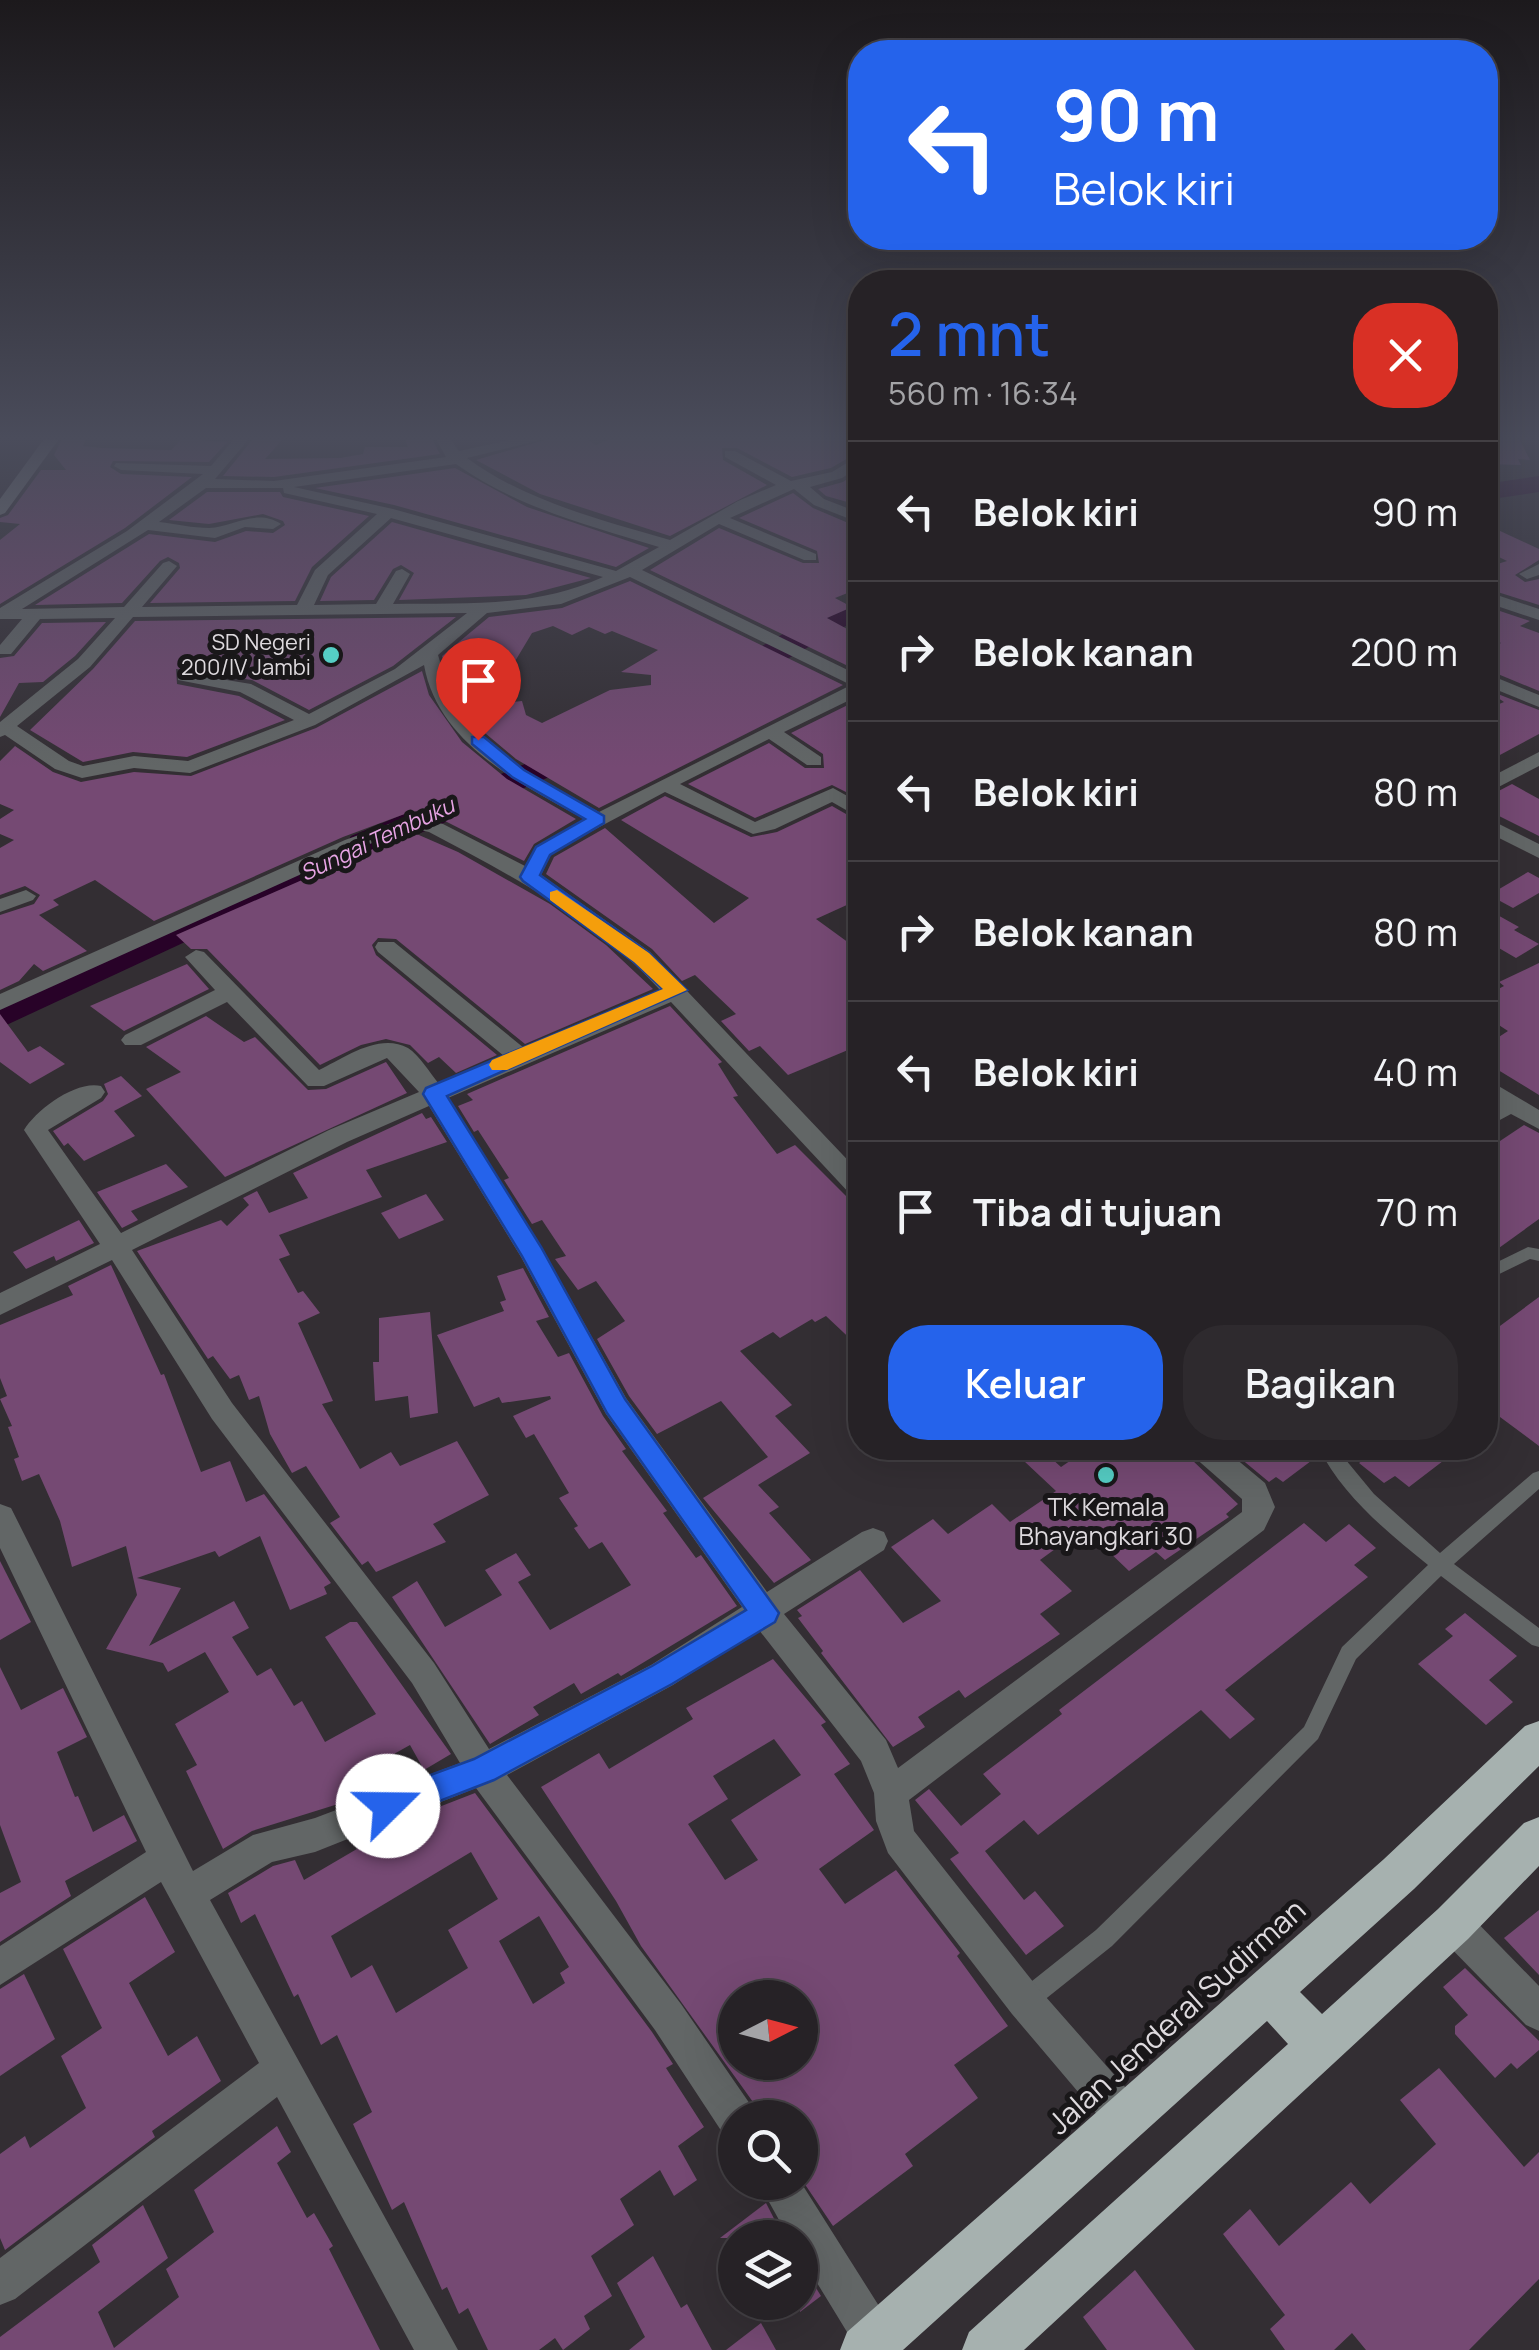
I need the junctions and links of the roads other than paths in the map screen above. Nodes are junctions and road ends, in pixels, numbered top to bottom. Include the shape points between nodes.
1 (106, 549) edge
2 (349, 549) edge
3 (529, 549) edge
4 (667, 549) edge
5 (790, 549) edge
6 (810, 557) dead end
7 (170, 566) dead end
8 (622, 573) junction
9 (402, 574) dead end
10 (1498, 601) edge
11 (482, 608) junction
12 (382, 609) junction
13 (303, 610) junction
14 (132, 612) junction
15 (1, 614) edge
16 (35, 614) junction
17 (1539, 615) edge
18 (6, 650) dead end
19 (430, 655) junction
20 (184, 676) dead end
21 (848, 679) edge
22 (1498, 684) edge
23 (848, 692) edge
24 (1539, 702) edge
25 (310, 721) junction
26 (4, 730) edge
27 (773, 733) junction
28 (1539, 758) edge
29 (814, 761) dead end
30 (1498, 781) edge
31 (664, 784) junction
32 (848, 796) edge
33 (598, 820) junction
34 (1498, 830) edge
35 (1539, 852) edge
36 (530, 877) junction
37 (26, 896) dead end
38 (0, 906) edge
39 (386, 947) dead end
40 (196, 957) dead end
41 (677, 990) junction
42 (228, 992) junction
43 (0, 1002) edge
44 (133, 1040) dead end
45 (519, 1056) junction
46 (93, 1092) dead end
47 (434, 1094) junction
48 (1498, 1094) edge
49 (1512, 1103) junction
50 (1498, 1112) edge
51 (1539, 1121) edge
52 (848, 1176) edge
53 (118, 1249) junction
54 (1539, 1255) edge
55 (1498, 1268) edge
56 (0, 1305) edge
57 (1217, 1460) edge
58 (1335, 1460) edge
59 (1539, 1478) edge
60 (0, 1517) edge
61 (874, 1541) dead end
62 (1441, 1564) junction
63 (764, 1613) junction
64 (1539, 1639) edge
65 (1539, 1739) edge
66 (483, 1770) junction
67 (892, 1794) junction
68 (1539, 1837) edge
69 (167, 1858) junction
70 (187, 1894) junction
71 (1453, 1924) junction
72 (0, 1967) edge
73 (1268, 1990) junction
74 (1025, 2001) junction
75 (1539, 2012) edge
76 (1320, 2044) junction
77 (282, 2069) junction
78 (724, 2100) edge
79 (1126, 2118) junction
80 (788, 2200) edge
81 (0, 2284) edge
82 (871, 2345) edge
83 (436, 2350) edge
84 (986, 2350) edge

1 - 15 street
2 - 13 street via 322,574
3 - 8 street
4 - 8 street
5 - 6 street
7 - 14 street
8 - 11 street via 548,602
8 - 21 street
9 - 12 street
10 - 17 street
11 - 12 street
11 - 19 street
12 - 13 street
13 - 14 street
14 - 16 street
14 - 26 street
15 - 16 street
16 - 18 street
19 - 25 street
19 - 33 street via 441,696 478,740 521,775
20 - 25 street via 245,688
22 - 24 street
23 - 27 street
25 - 26 street via 205,764 134,762 82,772
27 - 29 street
27 - 31 street
28 - 30 street
31 - 32 street via 753,828 843,789
31 - 33 street
33 - 36 street via 543,851
34 - 35 street
36 - 41 street
36 - 43 street via 420,824 352,844
37 - 38 street
39 - 45 street
40 - 42 street
41 - 45 street
41 - 52 street
42 - 44 street
42 - 47 street via 316,1082 388,1050 401,1054
45 - 47 street
46 - 53 street via 43,1119 36,1130
47 - 53 street
47 - 63 street via 616,1406
48 - 49 street
49 - 50 street
49 - 51 street
53 - 56 street
53 - 66 street via 222,1411 423,1673
54 - 55 lane via 1528,1253
57 - 67 street via 1254,1492 1260,1507 1252,1521
58 - 62 lane via 1357,1489
59 - 62 lane
60 - 69 street
61 - 63 street
62 - 64 lane
62 - 74 lane via 1349,1653 1311,1734 1104,1938
63 - 66 street
63 - 67 street via 874,1751
65 - 73 highway, Jalan Jenderal Sudirman
66 - 70 street via 315,1835 265,1847
66 - 78 street
67 - 74 street via 900,1841
68 - 71 highway
69 - 70 street
69 - 72 street
70 - 77 street
71 - 75 street
71 - 76 highway
73 - 76 highway
73 - 79 highway, Jalan Jenderal Sudirman
74 - 79 street
76 - 84 highway
77 - 81 street
77 - 83 street
79 - 82 highway, Jalan Jenderal Sudirman
80 - 82 street

